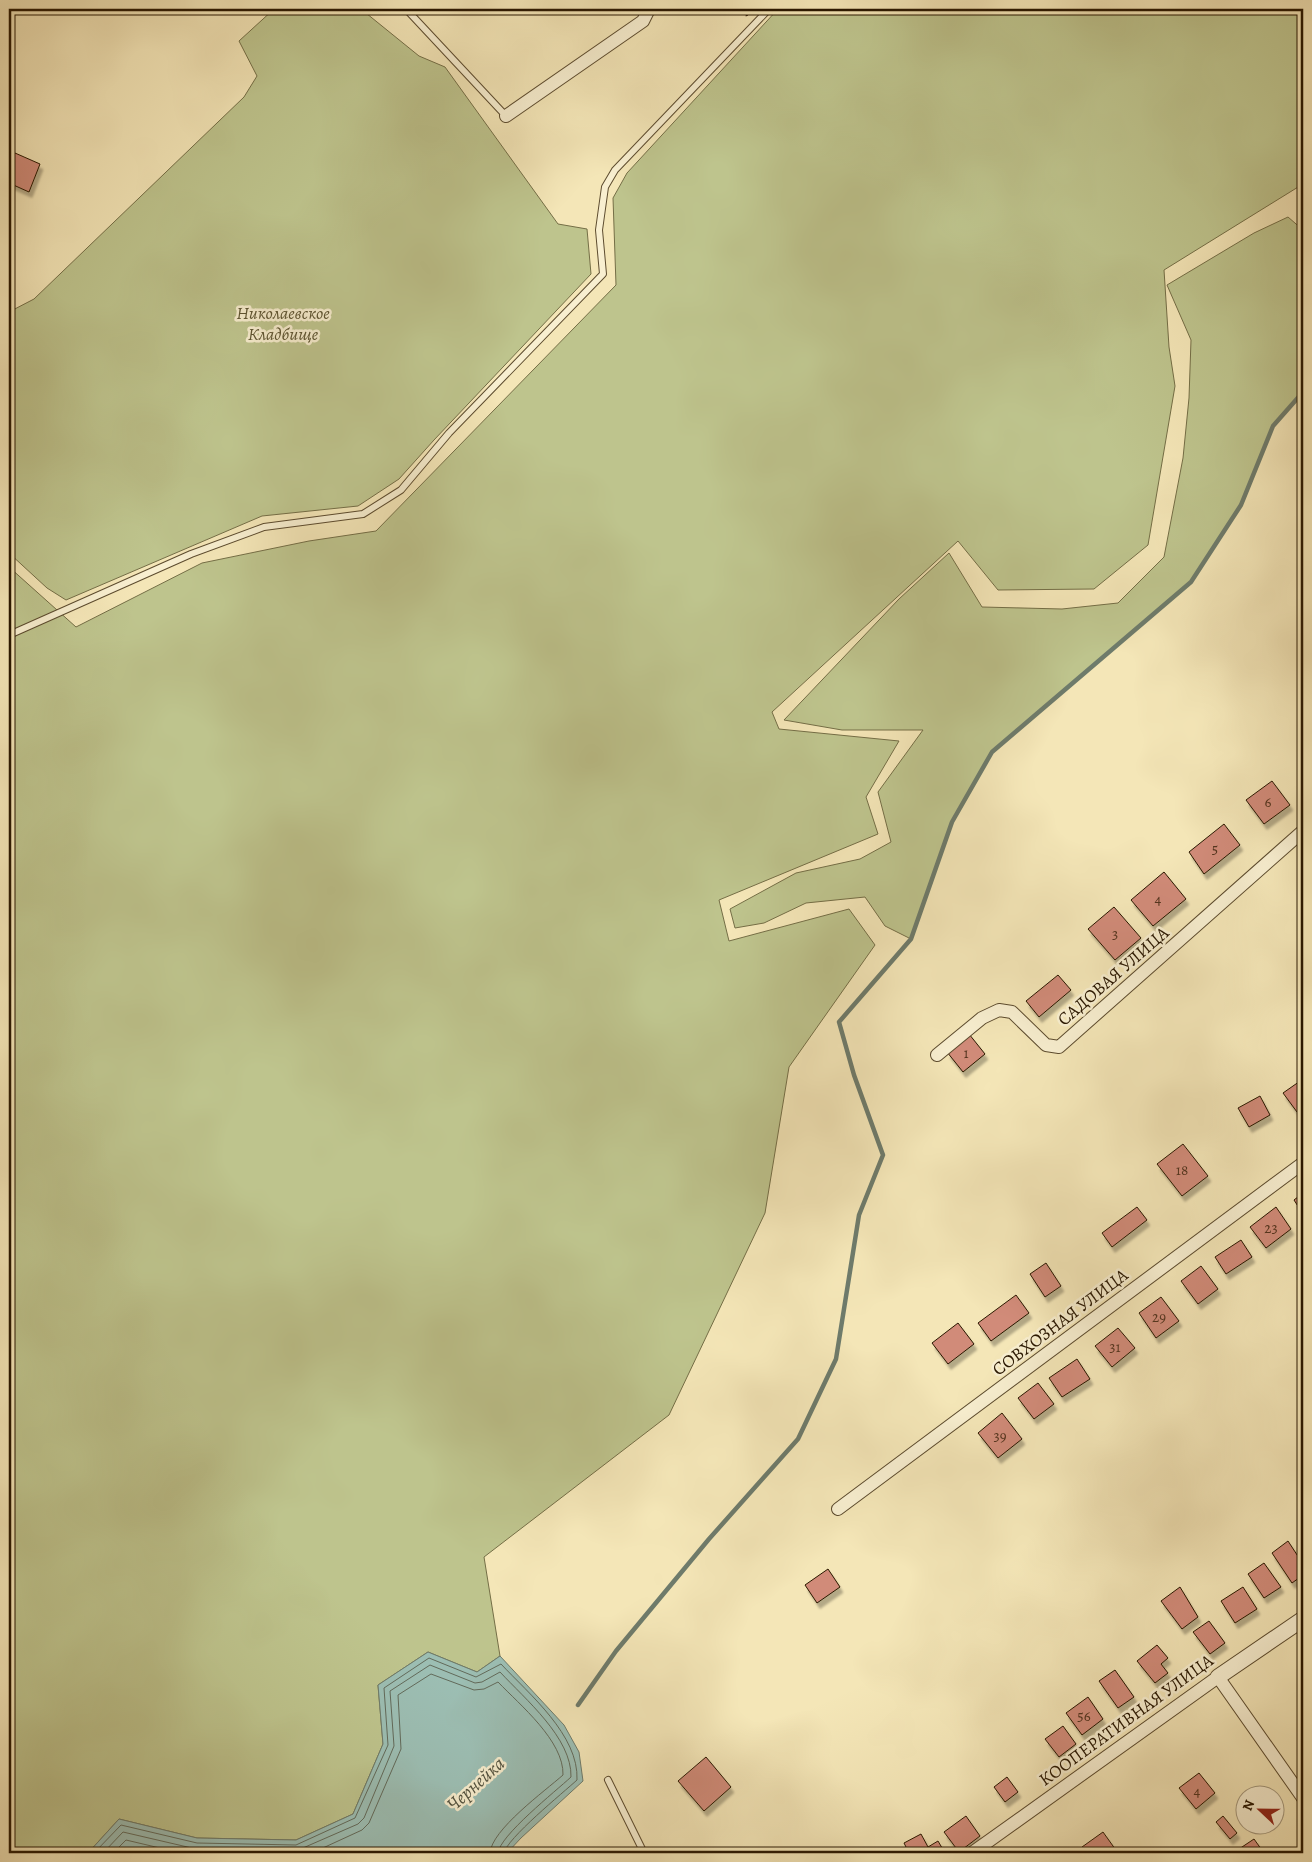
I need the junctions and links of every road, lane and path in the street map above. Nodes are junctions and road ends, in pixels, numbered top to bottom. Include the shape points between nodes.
1 (406, 9) edge
2 (650, 9) edge
3 (769, 9) edge
4 (506, 116) joint
5 (9, 635) edge
6 (1303, 831) edge
7 (937, 1055) dead end
8 (1303, 1163) edge
9 (838, 1509) dead end
10 (1303, 1618) edge
11 (1218, 1676) junction
12 (608, 1780) dead end
13 (1303, 1798) edge
14 (644, 1853) edge
15 (972, 1853) edge

1 - 4 lane
2 - 4 street via 643,21
3 - 5 lane via 615,170 605,187 599,230 603,274 449,432 401,490 363,514 264,527 191,554
6 - 7 street, САДОВАЯ УЛИЦА via 1059,1047 1046,1045 1012,1012 999,1010 982,1018
8 - 9 street, СОВХОЗНАЯ УЛИЦА
10 - 11 street, КООПЕРАТИВНАЯ УЛИЦА
11 - 13 street
11 - 15 street, КООПЕРАТИВНАЯ УЛИЦА
12 - 14 lane

